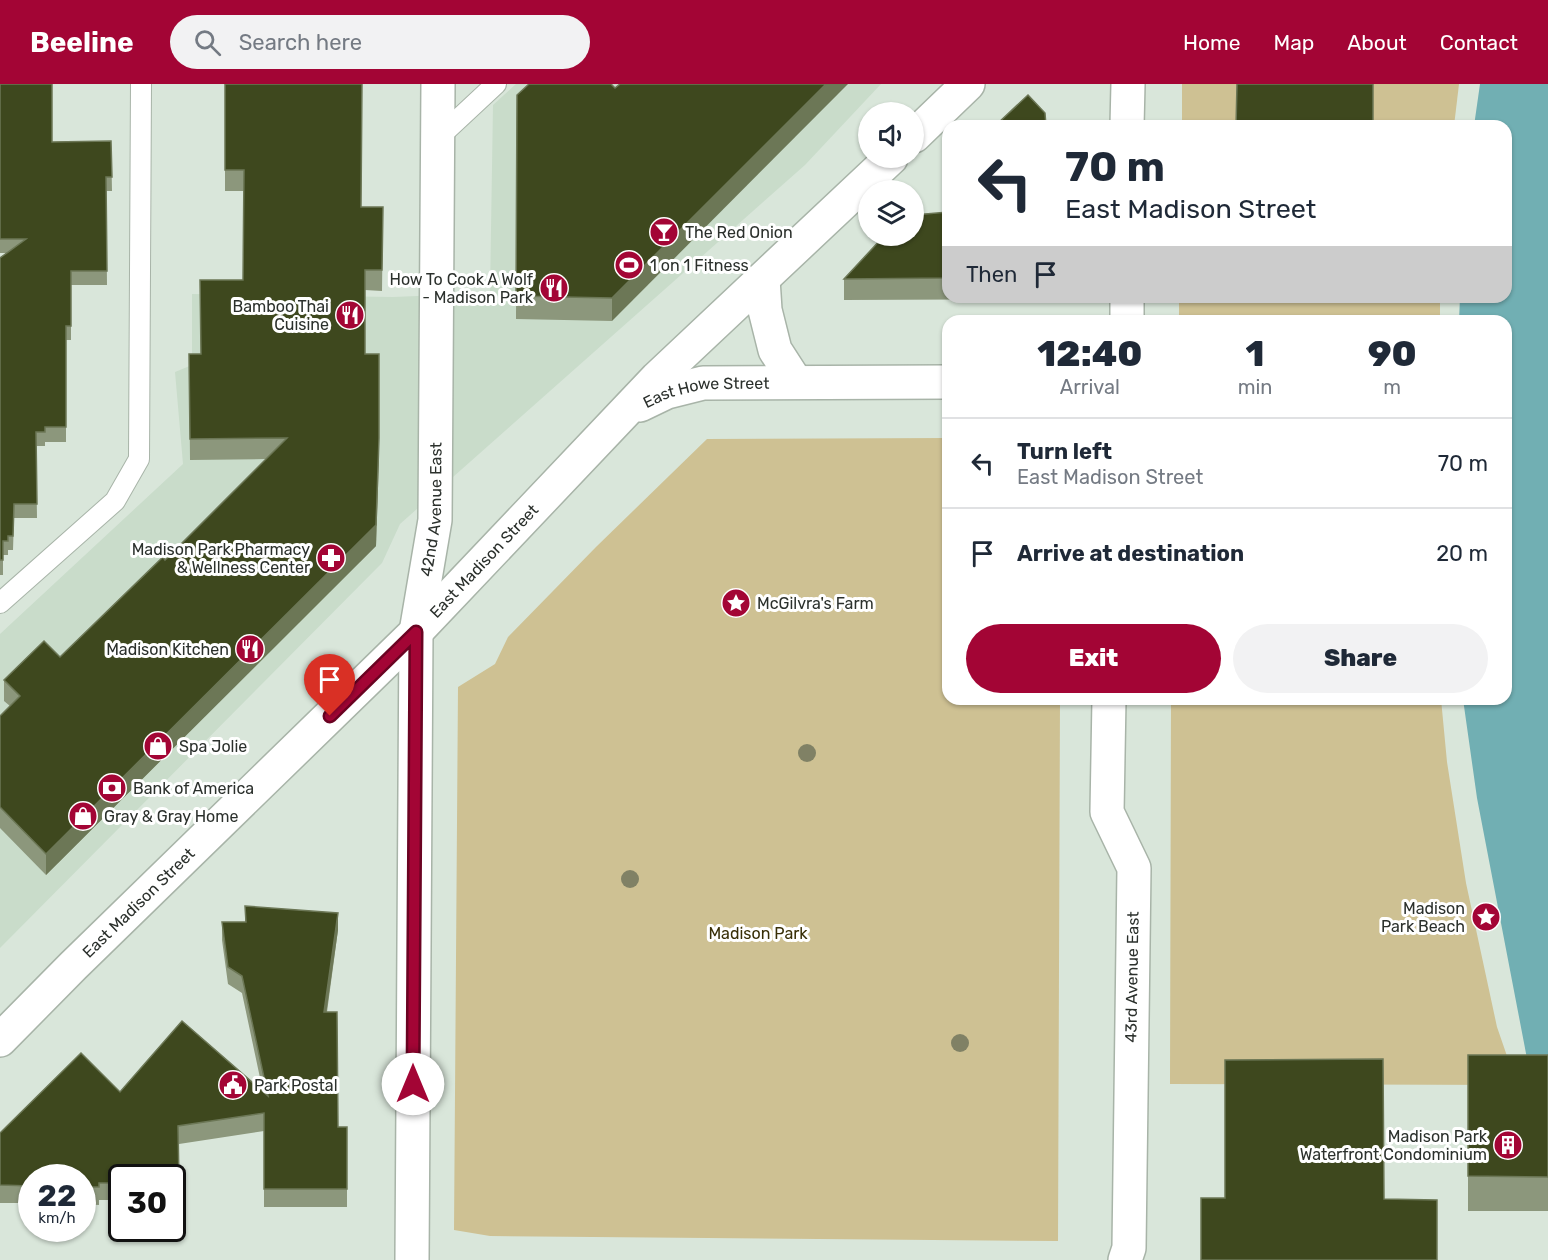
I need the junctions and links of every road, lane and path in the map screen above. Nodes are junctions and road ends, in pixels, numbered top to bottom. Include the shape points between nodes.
1 (141, 84) edge
2 (438, 84) edge
3 (496, 84) edge
4 (968, 84) edge
5 (1128, 84) edge
6 (1128, 120) edge
7 (924, 126) edge
8 (437, 139) junction
9 (880, 168) edge
10 (763, 279) junction
11 (795, 381) junction
12 (942, 382) edge
13 (622, 414) junction
14 (0, 603) edge
15 (416, 632) junction
16 (1109, 705) edge
17 (0, 1040) edge
18 (412, 1260) edge
19 (1125, 1260) edge

1 - 14 lane via 138,459 114,501
2 - 8 street, 42nd Avenue East
3 - 8 lane
4 - 7 street
5 - 6 street
8 - 15 street, 42nd Avenue East via 435,520
9 - 10 street, East Madison Street
10 - 11 street, East Howe Street via 765,310 775,350
10 - 13 street, East Madison Street
11 - 12 street, East Howe Street
11 - 13 street, East Howe Street via 703,383 666,392
13 - 15 street, East Madison Street
15 - 17 street, East Madison Street
15 - 18 street, 42nd Avenue East
16 - 19 street, 43rd Avenue East via 1107,812 1134,868 1129,1248

